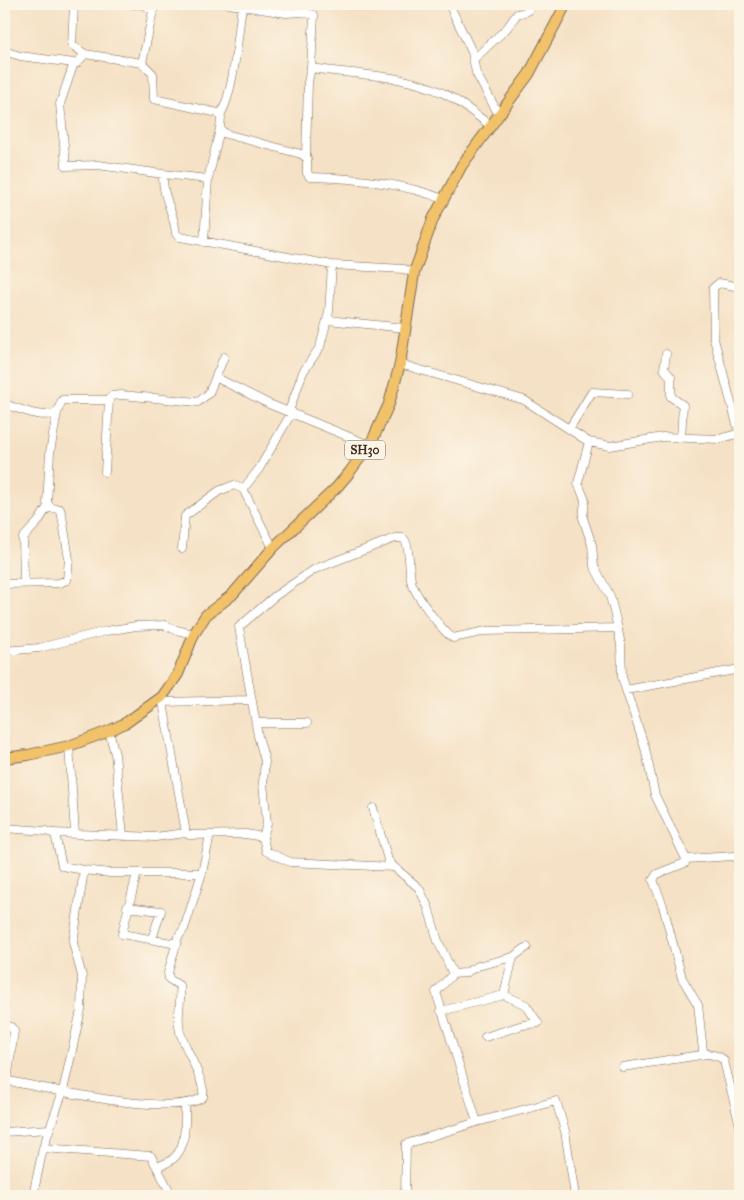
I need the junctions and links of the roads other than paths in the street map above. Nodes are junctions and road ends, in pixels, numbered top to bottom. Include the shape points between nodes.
1 (74, 4) edge
2 (132, 4) edge
3 (229, 4) edge
4 (312, 4) edge
5 (449, 4) edge
6 (531, 4) edge
7 (566, 4) edge
8 (242, 6) junction
9 (154, 7) edge
10 (312, 13) junction
11 (4, 51) edge
12 (85, 54) junction
13 (473, 60) junction
14 (142, 63) junction
15 (74, 64) junction
16 (311, 68) junction
17 (220, 115) junction
18 (498, 115) junction
19 (491, 126) junction
20 (220, 129) junction
21 (306, 156) junction
22 (163, 174) junction
23 (208, 179) junction
24 (443, 199) junction
25 (204, 242) junction
26 (332, 265) junction
27 (414, 273) junction
28 (740, 287) edge
29 (328, 320) junction
30 (405, 328) junction
31 (666, 354) dead end
32 (224, 357) dead end
33 (400, 364) junction
34 (217, 378) junction
35 (628, 394) dead end
36 (109, 400) junction
37 (4, 404) edge
38 (290, 411) junction
39 (57, 413) junction
40 (569, 429) junction
41 (740, 432) edge
42 (681, 438) junction
43 (589, 442) junction
44 (369, 445) junction
45 (105, 472) dead end
46 (242, 489) junction
47 (48, 506) junction
48 (273, 548) junction
49 (182, 549) dead end
50 (24, 583) junction
51 (4, 584) edge
52 (618, 628) junction
53 (194, 634) junction
54 (4, 651) edge
55 (740, 668) edge
56 (626, 690) junction
57 (162, 699) junction
58 (251, 700) junction
59 (256, 723) junction
60 (307, 723) dead end
61 (109, 731) junction
62 (69, 746) junction
63 (4, 758) edge
64 (373, 808) dead end
65 (4, 828) edge
66 (186, 832) junction
67 (53, 833) junction
68 (75, 833) junction
69 (210, 835) junction
70 (123, 836) junction
71 (263, 837) junction
72 (686, 859) junction
73 (740, 861) edge
74 (394, 867) junction
75 (84, 870) junction
76 (137, 873) junction
77 (202, 873) junction
78 (128, 907) junction
79 (152, 940) junction
80 (177, 944) junction
81 (527, 947) dead end
82 (513, 957) junction
83 (453, 974) junction
84 (504, 996) junction
85 (441, 1011) junction
86 (4, 1025) edge
87 (485, 1037) dead end
88 (707, 1054) junction
89 (623, 1067) dead end
90 (6, 1081) edge
91 (63, 1091) junction
92 (185, 1102) junction
93 (477, 1122) junction
94 (740, 1126) edge
95 (49, 1129) junction
96 (4, 1132) edge
97 (43, 1148) junction
98 (157, 1166) junction
99 (33, 1196) edge
100 (172, 1196) edge
101 (404, 1196) edge
102 (575, 1196) edge

1 - 12 street via 72,45
2 - 9 street
3 - 8 street
4 - 10 street
5 - 13 street
6 - 13 street via 528,11 517,14
7 - 18 main road, SH30 via 529,74
8 - 10 street via 286,13
8 - 17 street via 229,90
9 - 14 street
10 - 16 street
11 - 15 street
12 - 14 street
12 - 15 street
13 - 18 street via 479,80
14 - 17 street via 153,74 154,99 198,107
15 - 22 street via 60,104 66,166 98,165
16 - 19 street via 373,75 429,87 446,94
16 - 21 street
17 - 20 street
18 - 19 main road, SH30
19 - 24 main road, SH30 via 462,165
20 - 21 street via 226,134
20 - 23 street
21 - 24 street via 310,177 381,184
22 - 23 street
22 - 25 street via 163,194 174,216 176,234
23 - 25 street
24 - 27 main road, SH30
25 - 26 street
26 - 27 street via 404,269
26 - 29 street
27 - 30 main road, SH30
28 - 41 street via 719,283 713,288 713,297 714,339
29 - 30 street
29 - 38 street via 320,347 303,372
30 - 33 main road, SH30
31 - 42 street via 664,369 671,377 671,397 683,405
32 - 34 street
33 - 40 street via 524,400
33 - 44 main road, SH30 via 389,404
34 - 36 street via 209,393 198,402 140,396 112,396
34 - 38 street
35 - 40 street via 592,392
36 - 39 street via 62,400
36 - 45 street
37 - 39 street via 36,415
38 - 44 street
38 - 46 street via 259,469
39 - 47 street via 49,468
40 - 43 street
41 - 42 street via 719,439
42 - 43 street via 663,437 610,446
43 - 52 street via 578,483 585,500 583,518 592,545 594,566 610,596
44 - 48 main road, SH30 via 338,487
46 - 48 street
46 - 49 street via 234,486 219,491 185,516
47 - 50 street via 24,538
47 - 50 street via 60,509 62,516 69,559 67,580 64,583
48 - 53 main road, SH30 via 232,596 206,615
50 - 51 street
52 - 56 street
52 - 58 street via 486,631 453,638 438,624 412,584 406,540 395,538 315,569 275,596 240,626 238,630 243,643
53 - 54 street via 165,625 136,626 106,630 39,648
53 - 57 main road, SH30 via 178,674
55 - 56 street
56 - 72 street via 646,748 655,795
57 - 58 street
57 - 61 main road, SH30
57 - 66 street
58 - 59 street
59 - 60 street
59 - 71 street via 265,762 263,782 267,824
61 - 62 main road, SH30
61 - 70 street via 115,754
62 - 63 main road, SH30
62 - 68 street
64 - 74 street via 388,860
65 - 67 street
66 - 69 street
66 - 70 street via 155,837
67 - 68 street
67 - 75 street via 57,838 62,866
68 - 70 street
69 - 71 street
69 - 77 street
71 - 74 street via 266,851 290,862
72 - 73 street via 734,856
72 - 88 street via 685,863 657,874 653,880 682,978 698,1005 703,1051
74 - 83 street via 419,888
75 - 76 street
75 - 91 street via 73,943 82,976 81,1010
76 - 77 street
76 - 78 street
77 - 80 street
78 - 79 street via 122,934
78 - 79 street via 161,911
79 - 80 street
80 - 92 street via 169,979 180,986 180,1030 204,1095 199,1100
81 - 82 street
82 - 83 street
82 - 84 street
83 - 85 street via 436,992
84 - 85 street
84 - 87 street via 526,1005 538,1023 523,1024
85 - 93 street
86 - 90 street via 14,1031
88 - 89 street
88 - 94 street via 724,1061
90 - 91 street
91 - 92 street via 151,1105
91 - 95 street
92 - 98 street via 180,1151 168,1163
93 - 101 street via 406,1144
93 - 102 street via 556,1101 565,1131
95 - 96 street
95 - 97 street
97 - 98 street via 150,1156
97 - 99 street
98 - 100 street

